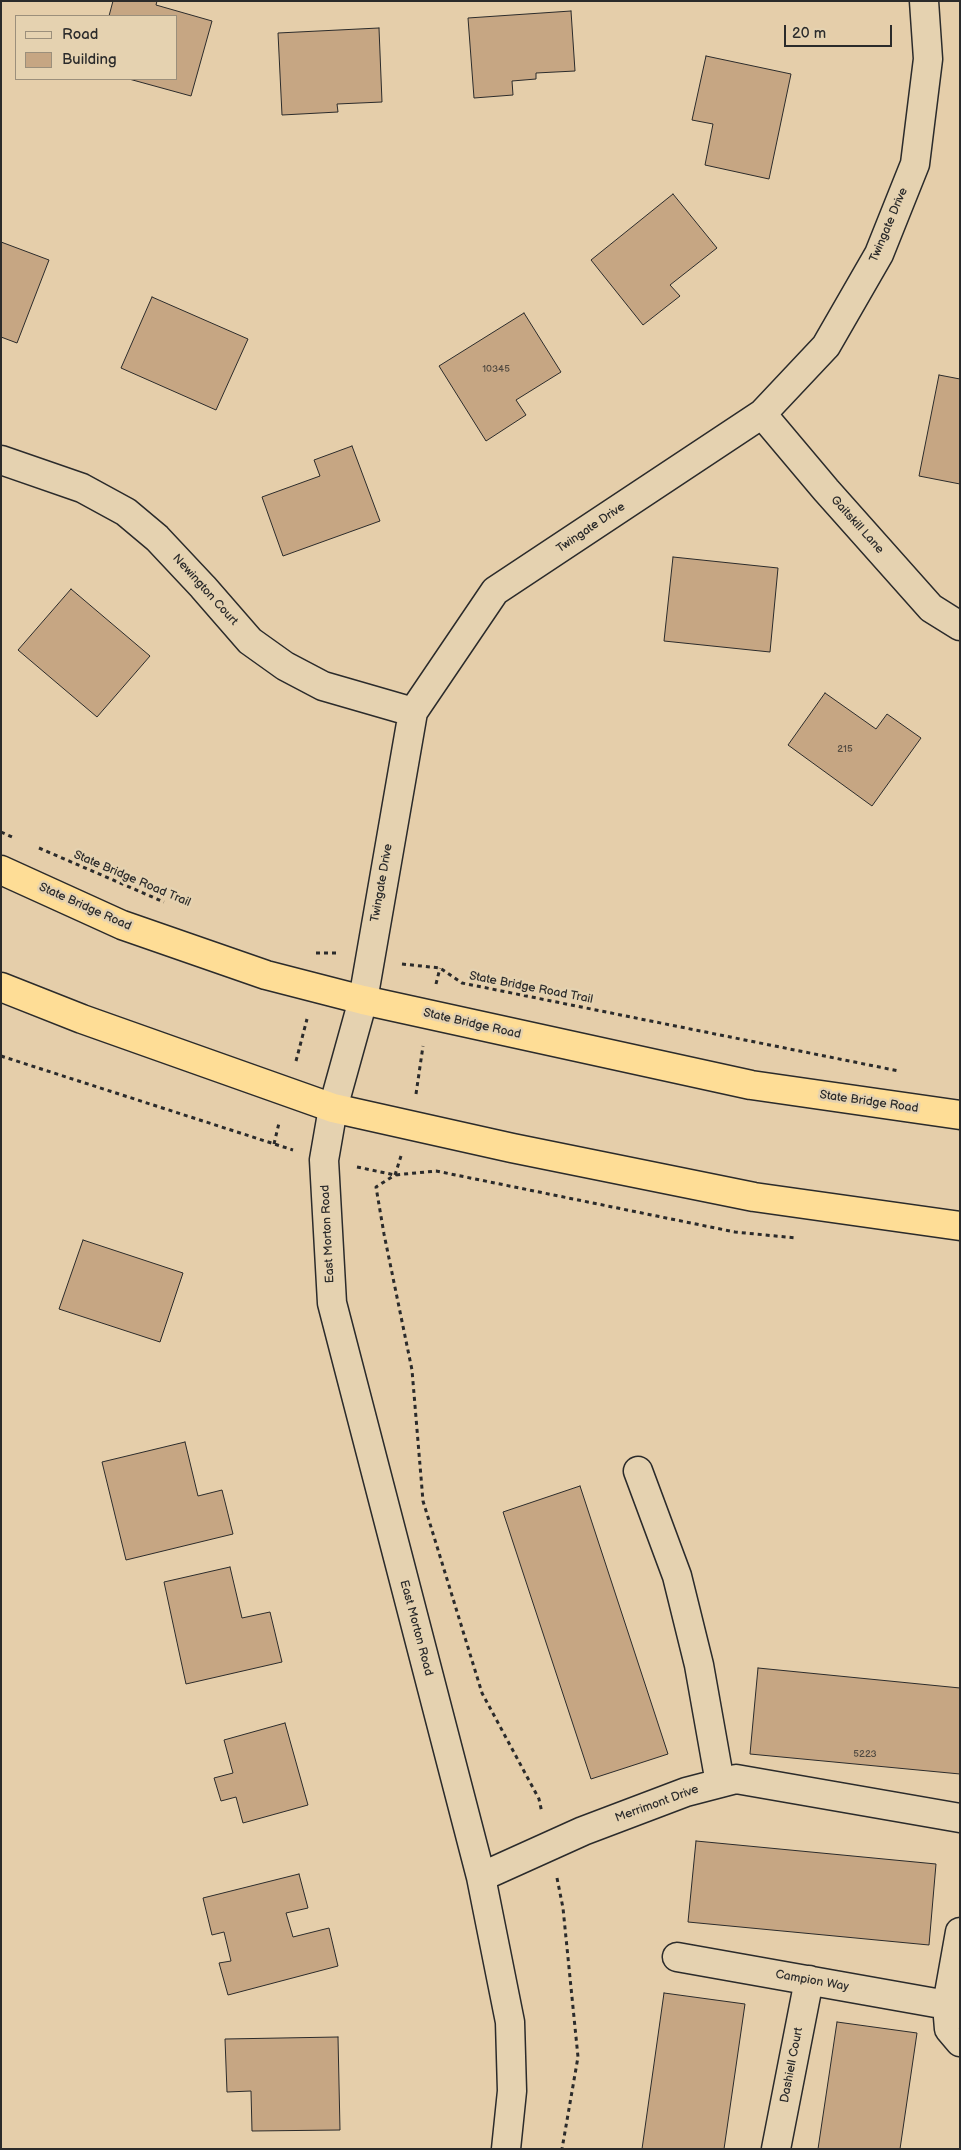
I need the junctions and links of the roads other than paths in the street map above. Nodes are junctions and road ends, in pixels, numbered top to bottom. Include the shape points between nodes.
1 (924, 1) edge
2 (762, 414) junction
3 (1, 460) edge
4 (960, 626) edge
5 (413, 712) junction
6 (1, 870) edge
7 (1, 987) edge
8 (363, 1000) junction
9 (334, 1108) junction
10 (960, 1114) edge
11 (960, 1226) edge
12 (638, 1471) dead end
13 (720, 1783) junction
14 (960, 1818) edge
15 (481, 1877) junction
16 (960, 1932) edge
17 (677, 1957) dead end
18 (809, 1980) junction
19 (947, 2005) junction
20 (960, 2042) edge
21 (506, 2149) edge
22 (776, 2149) edge

1 - 2 street, Twingate Drive via 928,59 915,164 879,254 826,346
2 - 4 street, Gaitskill Lane via 931,608
2 - 5 street, Twingate Drive via 495,591
3 - 5 street, Newington Court via 82,488 126,512 163,545 250,641 285,666 323,686
5 - 8 street, Twingate Drive
6 - 8 highway, State Bridge Road via 122,925 266,975
7 - 9 highway
8 - 9 street, Twingate Drive
8 - 10 highway, State Bridge Road via 750,1085
9 - 11 highway via 411,1127 754,1197
9 - 15 street, East Morton Road via 324,1160 332,1303
12 - 13 street via 677,1576 699,1665
13 - 14 street, Merrimont Drive via 736,1779
13 - 15 street, Merrimont Drive via 686,1792 550,1845
15 - 21 street, East Morton Road via 510,2022 512,2091
16 - 19 street
17 - 18 street, Campion Way
18 - 19 street, Campion Way
18 - 22 street, Dashiell Court
19 - 20 street via 950,2029

